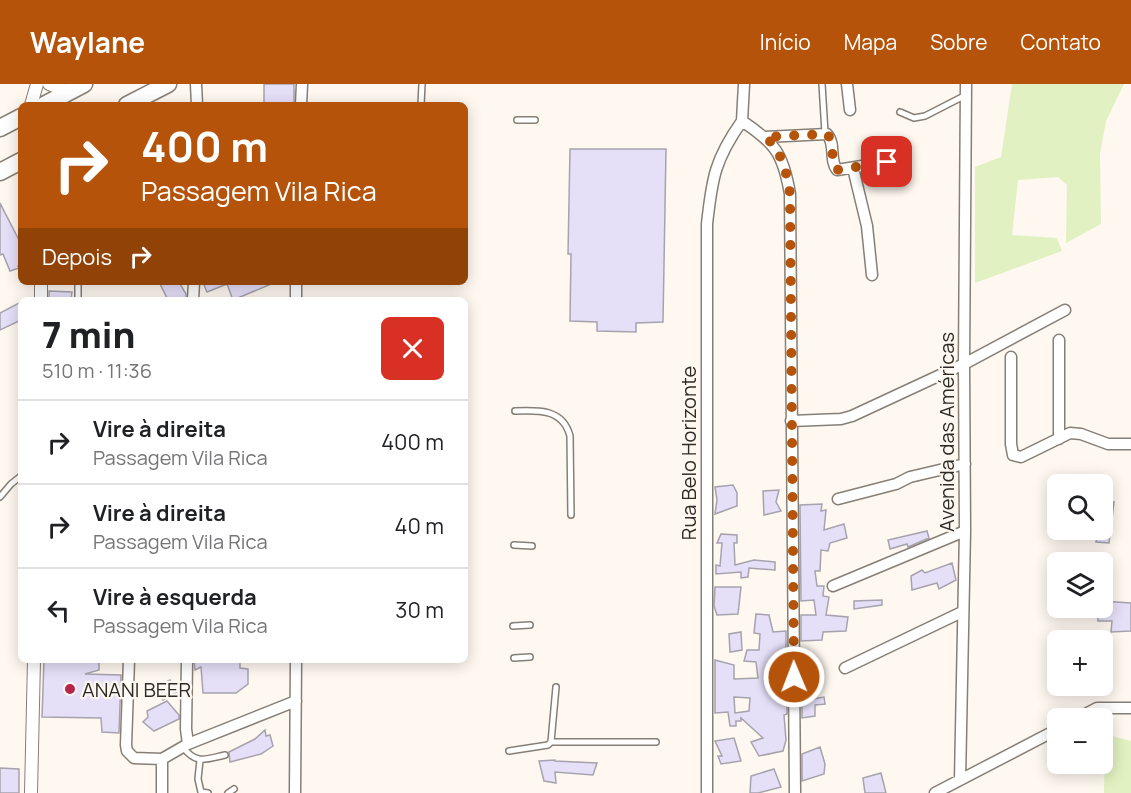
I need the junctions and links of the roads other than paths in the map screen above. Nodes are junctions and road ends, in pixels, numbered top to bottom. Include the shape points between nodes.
1 (37, 84) edge
2 (49, 84) edge
3 (84, 84) edge
4 (168, 84) edge
5 (196, 84) edge
6 (302, 84) edge
7 (422, 84) edge
8 (744, 84) edge
9 (822, 84) edge
10 (847, 84) edge
11 (966, 90) edge
12 (69, 92) junction
13 (32, 102) edge
14 (50, 102) edge
15 (133, 102) edge
16 (197, 102) edge
17 (301, 102) edge
18 (421, 102) edge
19 (850, 110) dead end
20 (900, 112) dead end
21 (18, 119) edge
22 (517, 120) dead end
23 (535, 120) dead end
24 (742, 120) junction
25 (0, 128) edge
26 (825, 134) junction
27 (765, 137) junction
28 (887, 162) dead end
29 (18, 163) edge
30 (853, 168) junction
31 (0, 172) edge
32 (872, 275) dead end
33 (1065, 310) dead end
34 (1059, 340) dead end
35 (1011, 357) dead end
36 (964, 364) junction
37 (515, 411) dead end
38 (791, 421) junction
39 (1059, 439) junction
40 (1131, 444) edge
41 (965, 464) junction
42 (18, 478) edge
43 (0, 497) edge
44 (838, 499) dead end
45 (571, 515) dead end
46 (965, 531) junction
47 (514, 545) dead end
48 (532, 546) dead end
49 (833, 586) dead end
50 (962, 612) junction
51 (530, 625) dead end
52 (513, 626) dead end
53 (530, 657) dead end
54 (514, 658) dead end
55 (34, 663) edge
56 (129, 663) edge
57 (187, 663) edge
58 (296, 663) edge
59 (845, 668) dead end
60 (556, 687) dead end
61 (296, 701) junction
62 (1113, 708) edge
63 (1131, 708) edge
64 (1047, 735) edge
65 (551, 742) junction
66 (656, 742) dead end
67 (185, 745) junction
68 (509, 751) dead end
69 (225, 755) dead end
70 (162, 759) junction
71 (200, 760) junction
72 (960, 780) junction
73 (234, 789) dead end
74 (31, 793) edge
75 (162, 793) edge
76 (208, 793) edge
77 (228, 793) edge
78 (295, 793) edge
79 (707, 793) edge
80 (795, 793) edge
81 (935, 793) edge

1 - 13 street
2 - 12 street
3 - 12 highway
4 - 15 highway
5 - 16 street
6 - 17 street
7 - 18 lane
8 - 24 street
9 - 26 lane
10 - 19 street
11 - 20 lane via 919,117
11 - 36 street, Avenida das Américas
12 - 14 highway
21 - 25 highway
22 - 23 lane
24 - 27 street
24 - 79 street, Rua Belo Horizonte via 714,172 707,224
26 - 27 street
26 - 30 street via 830,138 835,168
27 - 38 street via 783,163 790,194
28 - 30 street
29 - 31 highway
30 - 32 street via 867,226
33 - 36 street
34 - 39 street
35 - 39 street via 1012,453 1021,457
36 - 38 street via 852,416
36 - 41 street, Avenida das Américas
37 - 45 lane via 535,410 560,417 567,425
38 - 80 street
39 - 40 street via 1074,433 1108,444
41 - 44 street
41 - 46 street, Avenida das Américas
42 - 43 lane
46 - 49 street
46 - 50 street, Avenida das Américas
47 - 48 lane
50 - 59 street
50 - 72 street, Avenida das Américas
51 - 52 lane
53 - 54 lane
55 - 74 street
56 - 70 street via 127,751 134,758
57 - 67 street
58 - 61 street
60 - 65 lane
61 - 67 street
61 - 78 street
62 - 63 street
64 - 72 street
65 - 66 lane
65 - 68 lane via 545,747
67 - 70 street
67 - 71 lane via 190,757
69 - 71 lane
70 - 75 street
71 - 76 lane via 201,792
72 - 81 street
73 - 77 lane

